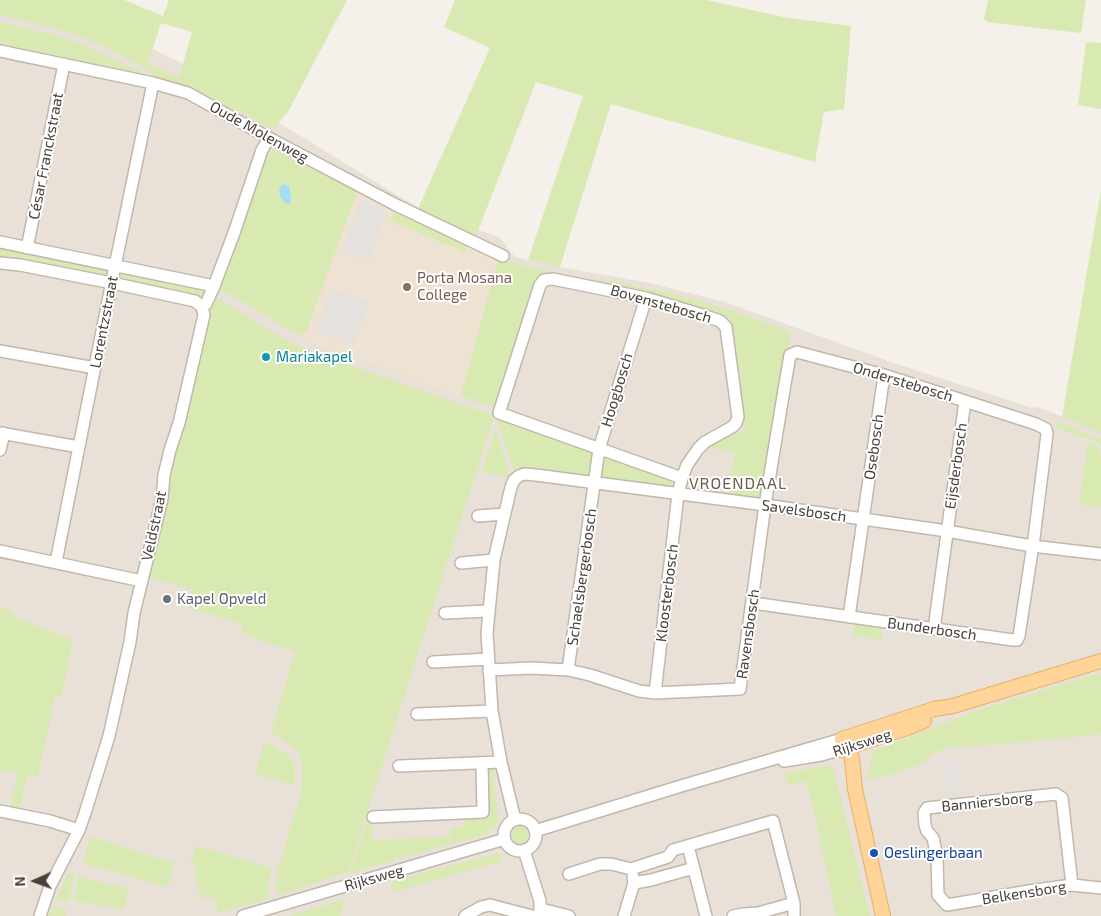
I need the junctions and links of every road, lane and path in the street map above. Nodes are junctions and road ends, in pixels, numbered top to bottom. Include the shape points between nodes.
1 (0, 51) edge
2 (64, 64) junction
3 (153, 83) junction
4 (269, 138) junction
5 (0, 242) edge
6 (27, 248) junction
7 (504, 256) dead end
8 (0, 263) edge
9 (115, 266) junction
10 (112, 283) junction
11 (214, 286) junction
12 (646, 298) junction
13 (202, 307) junction
14 (0, 351) edge
15 (94, 368) junction
16 (884, 375) junction
17 (966, 401) junction
18 (2, 433) edge
19 (79, 448) junction
20 (599, 449) junction
21 (0, 450) edge
22 (682, 478) junction
23 (596, 483) junction
24 (678, 494) junction
25 (765, 505) junction
26 (504, 514) junction
27 (478, 516) dead end
28 (864, 519) junction
29 (947, 531) junction
30 (1032, 546) junction
31 (0, 551) edge
32 (1101, 554) edge
33 (494, 560) junction
34 (56, 562) junction
35 (461, 562) dead end
36 (142, 581) junction
37 (753, 604) junction
38 (488, 611) junction
39 (445, 612) dead end
40 (849, 617) junction
41 (934, 629) junction
42 (1101, 661) edge
43 (433, 662) dead end
44 (488, 665) junction
45 (568, 670) junction
46 (655, 693) junction
47 (492, 712) junction
48 (417, 714) dead end
49 (844, 746) junction
50 (501, 762) junction
51 (482, 763) junction
52 (399, 766) dead end
53 (0, 810) edge
54 (373, 816) dead end
55 (515, 820) junction
56 (79, 830) junction
57 (536, 831) junction
58 (505, 839) junction
59 (688, 846) junction
60 (524, 850) junction
61 (694, 868) junction
62 (630, 870) junction
63 (570, 874) dead end
64 (634, 882) junction
65 (1072, 885) junction
66 (1101, 888) edge
67 (794, 903) junction
68 (948, 910) edge
69 (538, 914) edge
70 (40, 916) edge
71 (243, 916) edge
72 (465, 916) edge
73 (569, 916) edge
74 (624, 916) edge
75 (706, 916) edge
76 (733, 916) edge
77 (794, 916) edge
78 (883, 916) edge

1 - 2 street, Oude Molenweg
2 - 3 street, Oude Molenweg
2 - 6 street, César Franckstraat
3 - 4 street, Oude Molenweg via 188,93
3 - 9 street, Lorentzstraat
4 - 7 street, Oude Molenweg
4 - 11 street, Veldstraat
5 - 6 street
6 - 9 street
8 - 10 street
9 - 10 street, Lorentzstraat
9 - 11 street
10 - 13 street via 195,301
10 - 15 street, Lorentzstraat
11 - 13 street, Veldstraat
12 - 20 street, Hoogbosch
12 - 20 street, Bovenstebosch via 553,279 544,280 499,413
12 - 22 street, Bovenstebosch via 720,321 726,327 738,417 732,427 698,448
13 - 36 street, Veldstraat via 202,325 164,475 162,500
14 - 15 street
15 - 19 street, Lorentzstraat
16 - 17 street, Onderstebosch
16 - 25 street, Onderstebosch via 804,353 790,356
16 - 28 street, Osebosch
17 - 29 street, Eijsderbosch
17 - 30 street, Onderstebosch via 1045,428 1047,434
18 - 19 street
18 - 21 street
19 - 34 street, Lorentzstraat
20 - 22 street, Bovenstebosch
20 - 23 street, Hoogbosch
22 - 24 street, Kloosterbosch
23 - 24 street, Savelsbosch
23 - 26 street, Savelsbosch via 524,474 514,480
23 - 45 street, Schaelsbergerbosch
24 - 25 street, Savelsbosch
24 - 46 street, Kloosterbosch
25 - 28 street, Savelsbosch
25 - 37 street, Ravensbosch
26 - 27 street
26 - 33 street, Savelsbosch
28 - 29 street, Savelsbosch
28 - 40 street, Osebosch
29 - 30 street, Savelsbosch
29 - 41 street, Eijsderbosch
30 - 32 street, Savelsbosch
30 - 41 street, Bunderbosch via 1017,640
31 - 34 street
33 - 35 street
33 - 38 street, Savelsbosch
34 - 36 street
36 - 56 street, Veldstraat via 109,736
37 - 40 street, Bunderbosch
37 - 46 street, Ravensbosch via 740,689
38 - 39 street
38 - 44 street, Savelsbosch
40 - 41 street, Bunderbosch
42 - 49 main road, Rijksweg via 934,709
43 - 44 street
44 - 45 street, Ravensbosch
44 - 47 street, Savelsbosch
45 - 46 street, Ravensbosch
47 - 48 street
47 - 50 street, Savelsbosch
49 - 57 street, Rijksweg via 765,762
49 - 78 main road via 852,759 855,789
50 - 51 street
50 - 55 street, Savelsbosch
51 - 52 street
51 - 54 street via 483,812
53 - 56 street
55 - 57 street via 529,822
55 - 58 street via 506,828
56 - 70 street, Veldstraat via 50,886
57 - 60 street via 534,842
58 - 60 street via 513,849
58 - 71 street, Rijksweg
59 - 61 street
59 - 62 street
59 - 67 street via 772,821
60 - 69 street via 540,901
61 - 64 street
61 - 75 street
62 - 63 street via 600,864
62 - 64 street
64 - 74 street
65 - 66 street, Belkensborg
65 - 68 street, Belkensborg via 1029,891
65 - 68 street, Banniersborg via 1062,798 1056,794 926,808 925,825 933,838 937,857 938,895
67 - 76 street
67 - 77 street
69 - 72 street via 490,905
69 - 73 street

